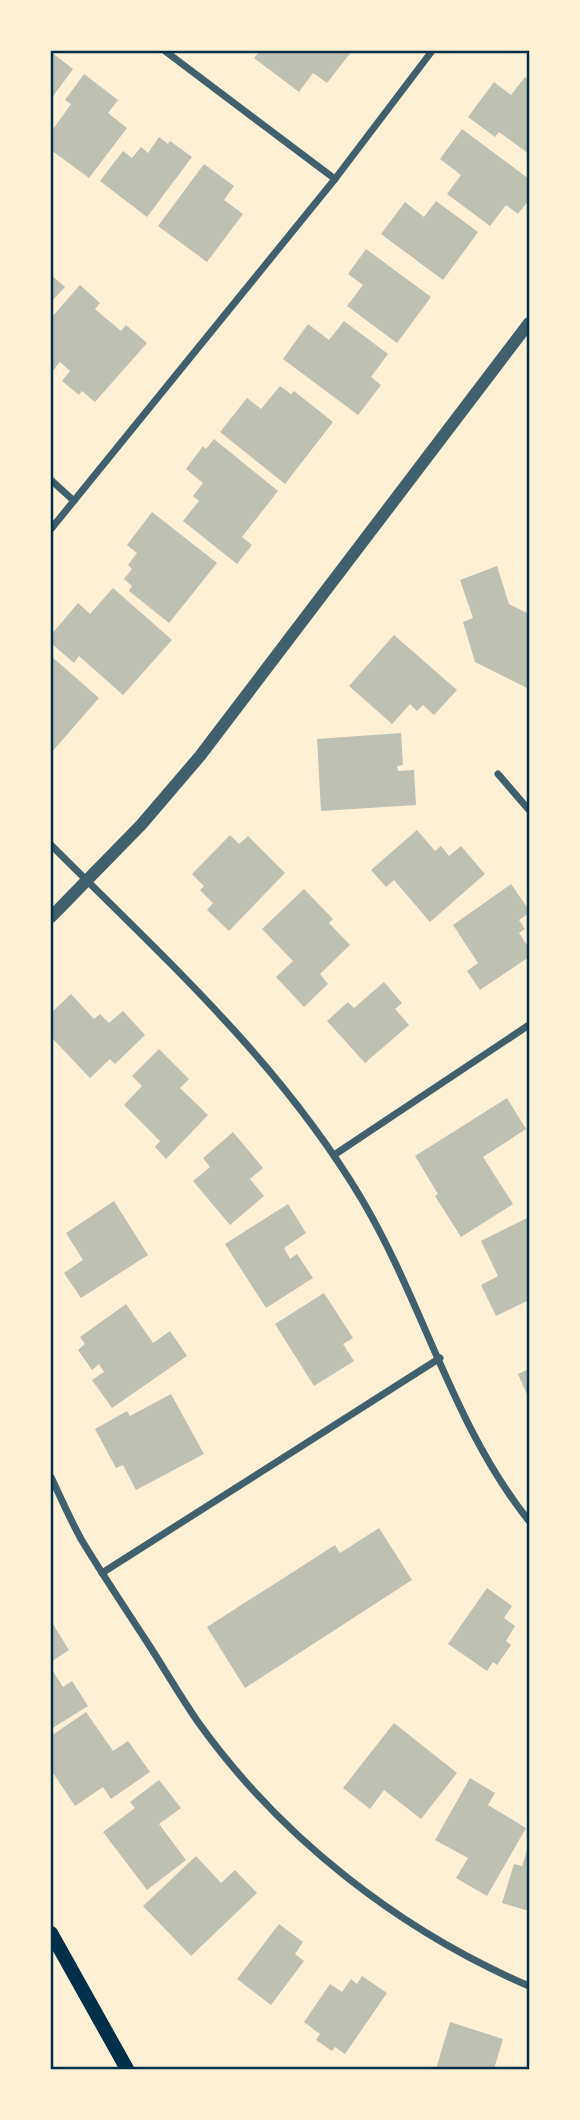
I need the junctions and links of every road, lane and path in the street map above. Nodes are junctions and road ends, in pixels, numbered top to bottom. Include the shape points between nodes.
1 (165, 51) edge
2 (432, 51) edge
3 (335, 179) junction
4 (529, 323) edge
5 (51, 480) edge
6 (74, 500) junction
7 (51, 528) edge
8 (499, 774) dead end
9 (529, 810) edge
10 (51, 845) edge
11 (88, 882) junction
12 (51, 917) edge
13 (529, 1025) edge
14 (334, 1154) junction
15 (440, 1359) junction
16 (51, 1477) edge
17 (529, 1521) edge
18 (102, 1573) junction
19 (51, 1933) edge
20 (529, 1986) edge
21 (127, 2069) edge

1 - 3 street
2 - 3 street
3 - 6 street
4 - 11 street via 200,756
5 - 6 street
6 - 7 street
8 - 9 street
10 - 11 street
11 - 12 street
11 - 14 street via 223,1015 281,1082
13 - 14 street
14 - 15 street via 396,1262
15 - 17 street via 481,1450
15 - 18 street
16 - 18 street
18 - 20 street via 199,1722 288,1826 350,1881 406,1921
19 - 21 main road

